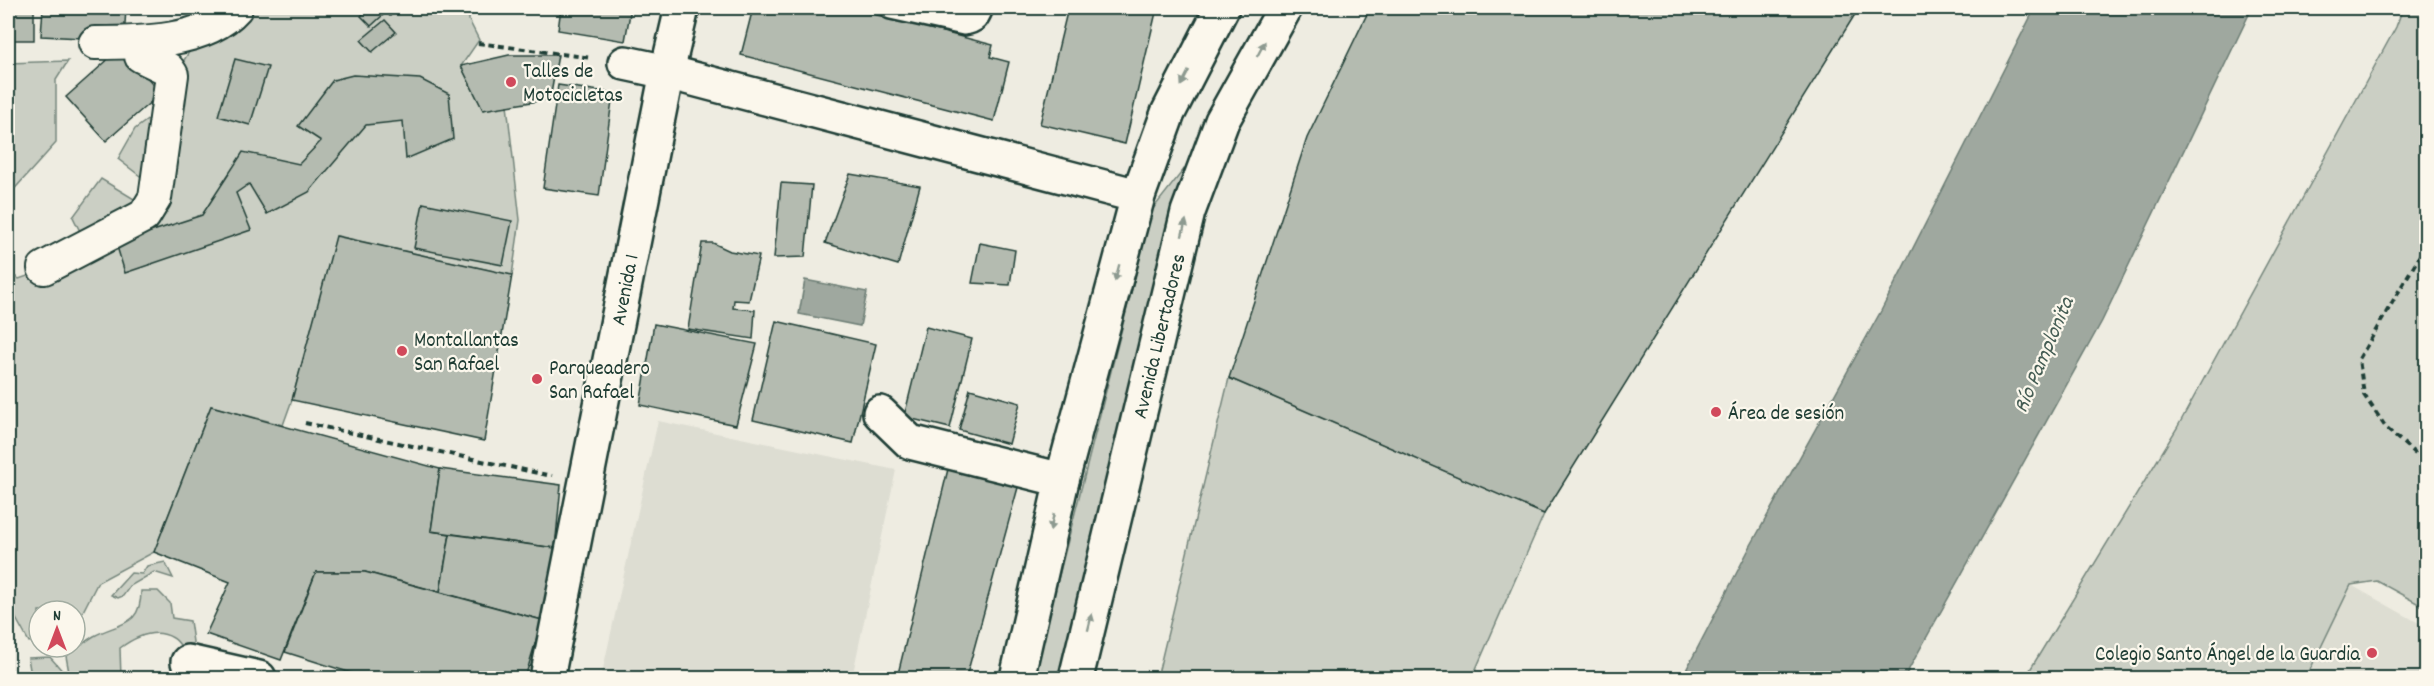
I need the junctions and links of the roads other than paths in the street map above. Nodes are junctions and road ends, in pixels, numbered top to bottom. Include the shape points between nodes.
1 (236, 8) edge
2 (682, 8) edge
3 (891, 8) edge
4 (982, 8) edge
5 (1222, 8) edge
6 (1285, 8) edge
7 (95, 43) dead end
8 (141, 43) junction
9 (625, 63) road end
10 (667, 72) junction
11 (1138, 196) junction
12 (45, 268) dead end
13 (880, 413) dead end
14 (1062, 480) junction
15 (188, 662) dead end
16 (259, 678) edge
17 (547, 678) edge
18 (1017, 678) edge
19 (1076, 678) edge

1 - 8 street via 203,30
2 - 10 street, Avenida 1
3 - 4 lane via 964,24 974,23
5 -> 11 street via 1168,113
19 -> 6 street, Avenida Libertadores via 1188,212 1222,121
7 - 8 street
8 - 12 street via 141,56 168,69 172,75 150,209 144,216
9 - 10 street
10 - 11 street
10 - 17 street, Avenida 1
11 -> 14 street
13 - 14 street via 910,442
14 -> 18 street
15 - 16 street

